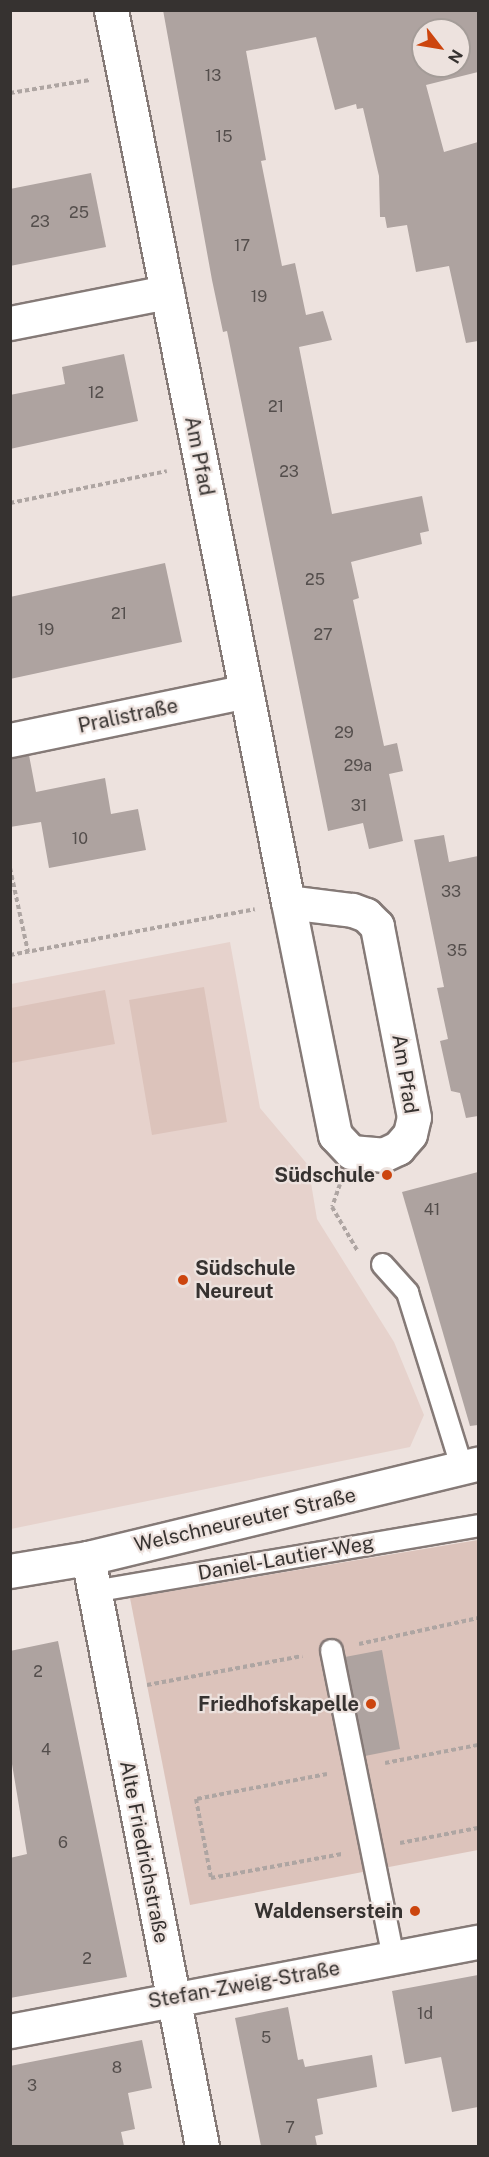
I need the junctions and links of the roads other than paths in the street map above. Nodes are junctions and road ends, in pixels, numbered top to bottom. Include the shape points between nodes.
1 (111, 10) edge
2 (167, 292) junction
3 (10, 323) edge
4 (246, 692) junction
5 (10, 740) edge
6 (288, 902) junction
7 (382, 1264) road end
8 (470, 1466) edge
9 (478, 1525) edge
10 (88, 1558) junction
11 (10, 1571) edge
12 (93, 1590) junction
13 (331, 1650) road end
14 (478, 1942) edge
15 (393, 1958) junction
16 (173, 1998) junction
17 (10, 2031) edge
18 (202, 2146) edge

1 - 2 street, Am Pfad
2 - 3 street
2 - 4 street, Am Pfad
4 - 5 street, Pralistraße
4 - 6 street, Am Pfad
6 - 6 street, Am Pfad via 334,1135 351,1152 383,1155 399,1148 410,1134 414,1117 377,926 366,915 352,910
7 - 8 lane via 407,1292
8 - 10 street, Welschneureuter Straße
9 - 12 lane, Daniel-Lautier-Weg
10 - 11 street, Welschneureuter Straße
10 - 12 street, Alte Friedrichstraße
12 - 16 street, Alte Friedrichstraße
13 - 15 lane
14 - 15 street, Stefan-Zweig-Straße
15 - 16 street, Stefan-Zweig-Straße
16 - 17 street, Stefan-Zweig-Straße
16 - 18 street, Alte Friedrichstraße

